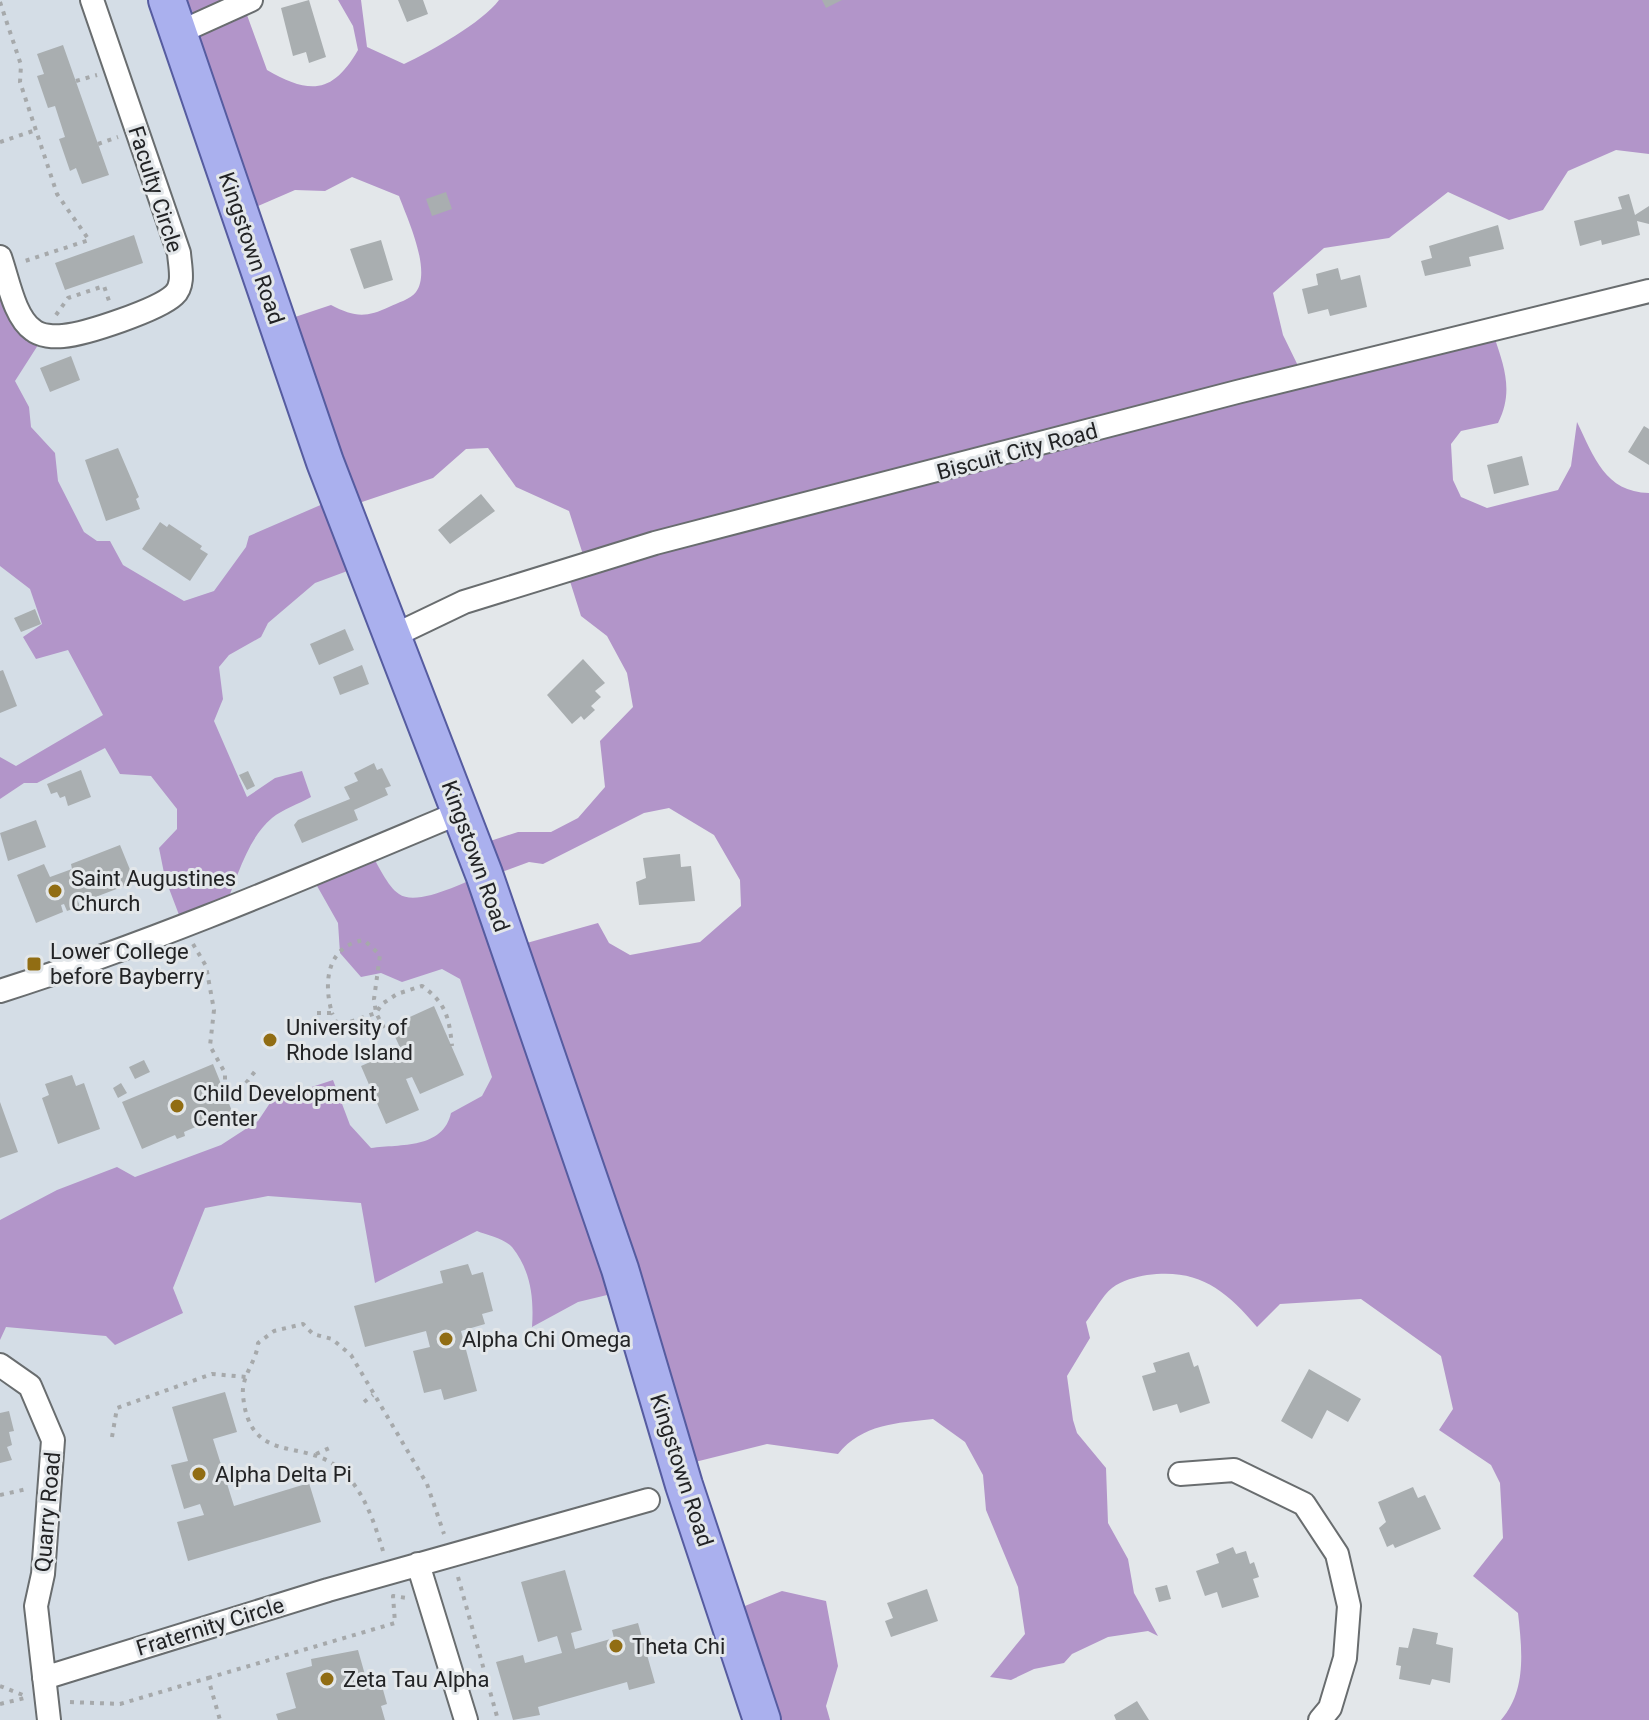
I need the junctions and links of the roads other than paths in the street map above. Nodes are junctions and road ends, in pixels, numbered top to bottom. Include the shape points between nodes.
1 (92, 0) edge
2 (251, 0) edge
3 (172, 17) edge
4 (3, 264) edge
5 (1649, 291) edge
6 (393, 636) junction
7 (461, 812) junction
8 (0, 991) edge
9 (0, 1365) edge
10 (1180, 1474) dead end
11 (648, 1500) dead end
12 (418, 1564) junction
13 (44, 1678) junction
14 (56, 1711) edge
15 (466, 1720) edge
16 (762, 1720) edge
17 (1320, 1720) edge

1 - 4 street, Faculty Circle via 179,253 182,279 176,293 161,304 64,336 45,335 22,319
2 - 3 street
3 - 6 main road, Kingstown Road via 325,462
5 - 6 street, Biscuit City Road via 655,543 464,602
6 - 7 main road, Kingstown Road
7 - 8 street via 184,928
7 - 16 main road, Kingstown Road via 620,1269
9 - 13 street, Quarry Road via 30,1386 53,1440 36,1606
10 - 17 street via 1234,1470 1304,1504 1337,1554 1349,1606 1345,1658 1330,1708
11 - 12 street, Fraternity Circle
12 - 13 street, Fraternity Circle
12 - 15 street
13 - 14 street

